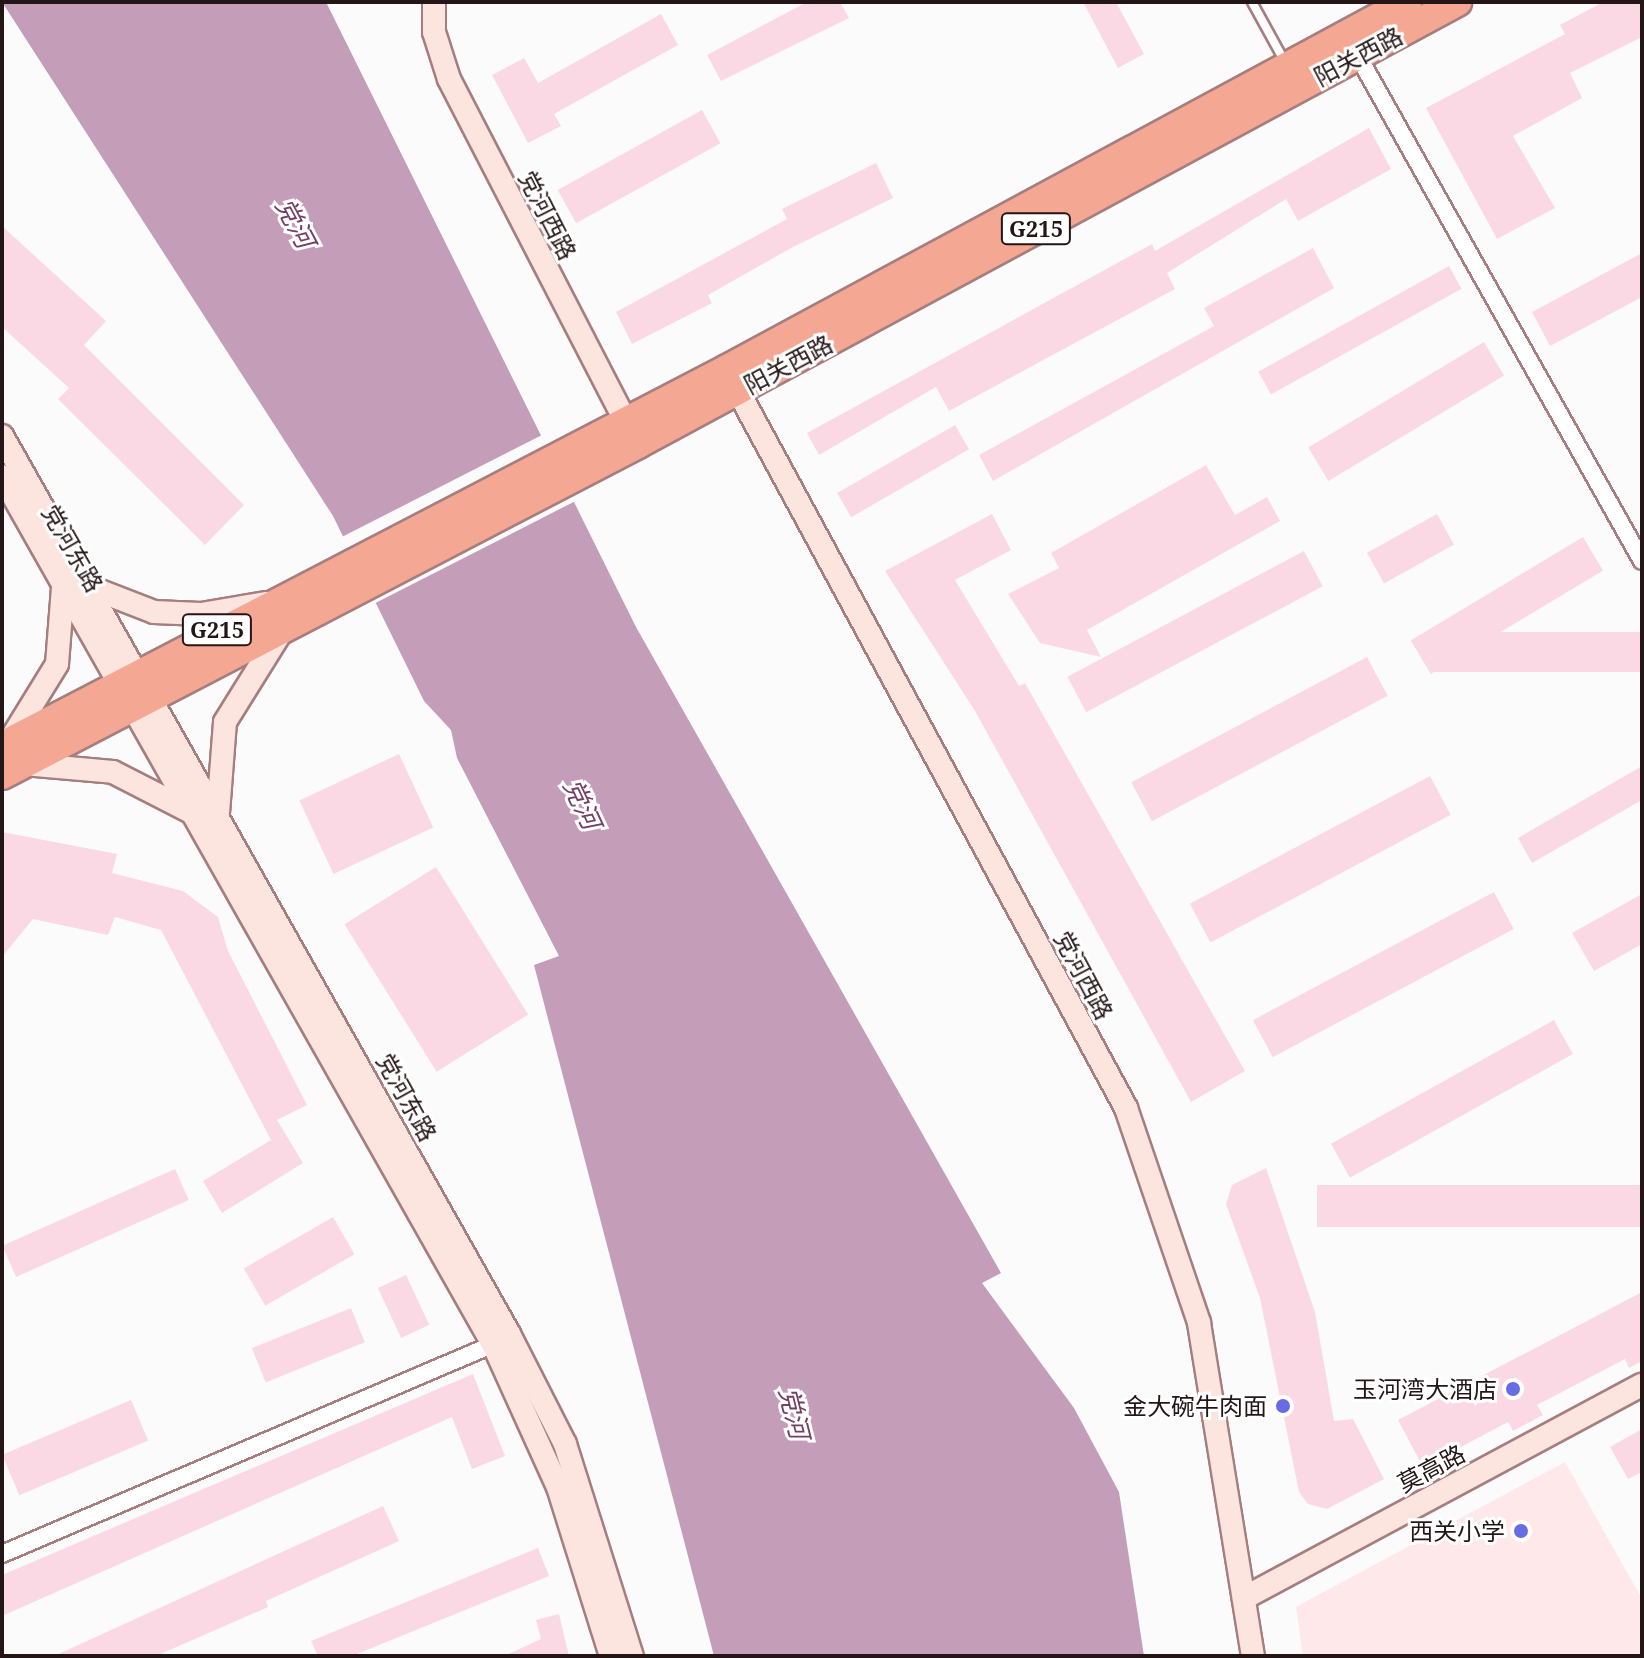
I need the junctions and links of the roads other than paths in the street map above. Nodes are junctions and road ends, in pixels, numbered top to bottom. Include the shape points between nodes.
1 (434, 2) edge
2 (1252, 2) edge
3 (1407, 2) edge
4 (1457, 2) edge
5 (1358, 56) junction
6 (1293, 77) junction
7 (732, 380) junction
8 (2, 436) edge
9 (620, 438) junction
10 (2, 476) edge
11 (1641, 556) edge
12 (63, 582) junction
13 (87, 586) junction
14 (278, 612) junction
15 (126, 694) junction
16 (9, 757) edge
17 (192, 813) junction
18 (219, 818) junction
19 (502, 1340) junction
20 (1642, 1385) edge
21 (2, 1554) edge
22 (1244, 1598) junction
23 (611, 1656) edge
24 (632, 1656) edge
25 (1253, 1656) edge

1 - 9 main road, 党河西路 via 434,32 449,79
2 - 6 lane
3 - 6 highway, 阳关西路 / G215
4 - 5 highway, 阳关西路 / G215
5 - 6 highway, 阳关西路 / G215
5 - 11 street
6 - 7 highway, 阳关西路 / G215
7 - 9 highway, 阳关西路 / G215
7 - 22 main road, 党河西路 via 1126,1108 1199,1323
8 - 13 main road, 党河东路
9 - 14 highway, 阳关西路 / G215 via 341,586
10 - 12 main road, 党河东路
12 - 15 main road, 党河东路
12 - 16 main road via 57,664
13 - 14 main road via 154,612
13 - 15 main road, 党河东路
14 - 15 highway, 阳关西路 / G215
14 - 18 main road via 225,722 216,765
15 - 16 highway, G215
15 - 17 main road, 党河东路
15 - 18 main road, 党河东路
16 - 17 main road via 113,772
17 - 19 main road, 党河东路
18 - 19 main road, 党河东路
19 - 21 street
19 - 23 main road, 党河东路 via 558,1487
19 - 24 main road, 党河东路 via 565,1444
20 - 22 main road, 莫高路
22 - 25 main road, 党河西路

